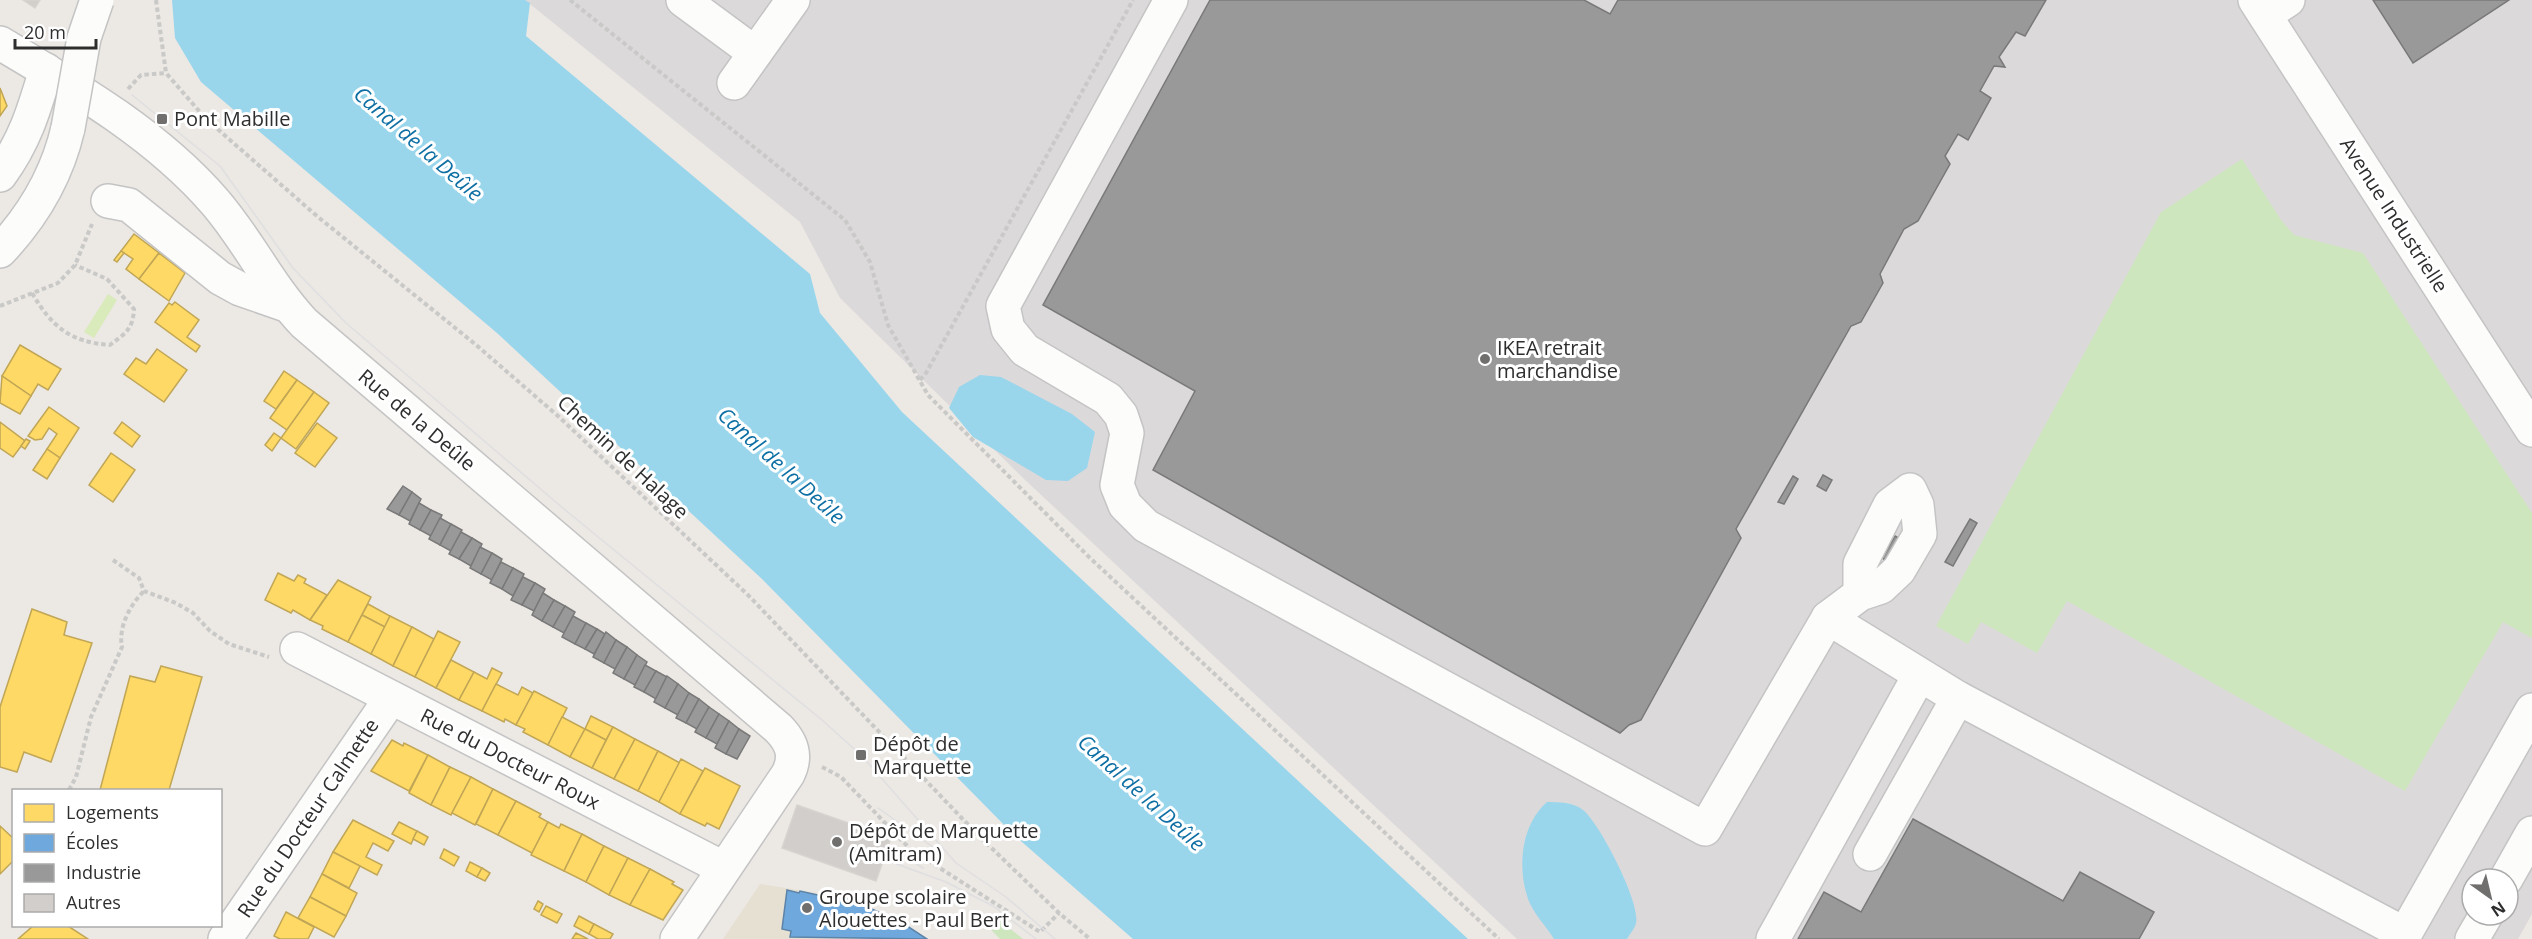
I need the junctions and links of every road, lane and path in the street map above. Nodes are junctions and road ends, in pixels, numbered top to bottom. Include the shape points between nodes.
1 (97, 0) edge
2 (156, 0) edge
3 (570, 0) edge
4 (683, 0) edge
5 (793, 0) edge
6 (1133, 0) edge
7 (1171, 0) edge
8 (2269, 5) edge
9 (0, 43) edge
10 (755, 53) junction
11 (51, 73) junction
12 (166, 73) junction
13 (734, 83) dead end
14 (109, 110) junction
15 (0, 175) edge
16 (108, 201) joint
17 (0, 251) edge
18 (75, 265) junction
19 (32, 293) junction
20 (286, 304) junction
21 (0, 306) edge
22 (920, 380) junction
23 (2532, 430) edge
24 (113, 560) dead end
25 (144, 591) junction
26 (1860, 594) dead end
27 (1828, 618) junction
28 (283, 653) joint
29 (1919, 676) junction
30 (391, 698) junction
31 (1959, 698) junction
32 (2531, 715) edge
33 (793, 751) junction
34 (70, 789) edge
35 (2532, 833) edge
36 (1870, 854) dead end
37 (2513, 867) edge
38 (723, 868) junction
39 (1059, 913) junction
40 (2404, 936) edge
41 (225, 939) edge
42 (677, 939) edge
43 (1090, 939) edge
44 (1499, 939) edge
45 (1773, 939) edge

1 - 17 street, bridge via 84,38 57,168 24,225
2 - 12 path
3 - 22 path via 845,220 870,262 888,325
4 - 10 street
5 - 10 street
6 - 22 path
7 - 27 street via 1003,306 1008,330 1025,350 1108,399 1121,416 1127,433 1117,485 1125,505 1146,526 1705,829
8 - 23 street, Avenue Industrielle
9 - 11 street, Rue de la Deûle
10 - 13 street
11 - 14 street, Rue de la Deûle
11 - 15 street via 21,143
12 - 14 path via 141,75
12 - 39 path, Chemin de Halage via 206,119 318,218 475,344 619,473 748,595 978,835
14 - 20 street, Rue de la Deûle via 170,157 209,195
16 - 18 path via 96,214
16 - 20 street via 129,205 220,278
18 - 19 path via 58,283
18 - 19 path via 107,279 134,309 133,323 110,345 69,336 46,316
19 - 21 path
20 - 33 street, Rue de la Deûle via 324,342 778,728
22 - 44 path via 928,395 1090,558
24 - 25 path via 139,578
25 - 28 path via 176,603 229,644
25 - 34 path via 135,600 120,634 122,646 91,717
26 - 27 street
27 - 29 street
28 - 30 street, Rue du Docteur Roux
29 - 31 street
29 - 45 street
30 - 38 street, Rue du Docteur Roux
30 - 41 street, Rue du Docteur Calmette
31 - 36 street
31 - 40 street
32 - 40 street
33 - 38 street via 788,774
33 - 39 path via 841,777 910,849 1040,932
35 - 37 street
38 - 42 street
39 - 43 path, Chemin de Halage

